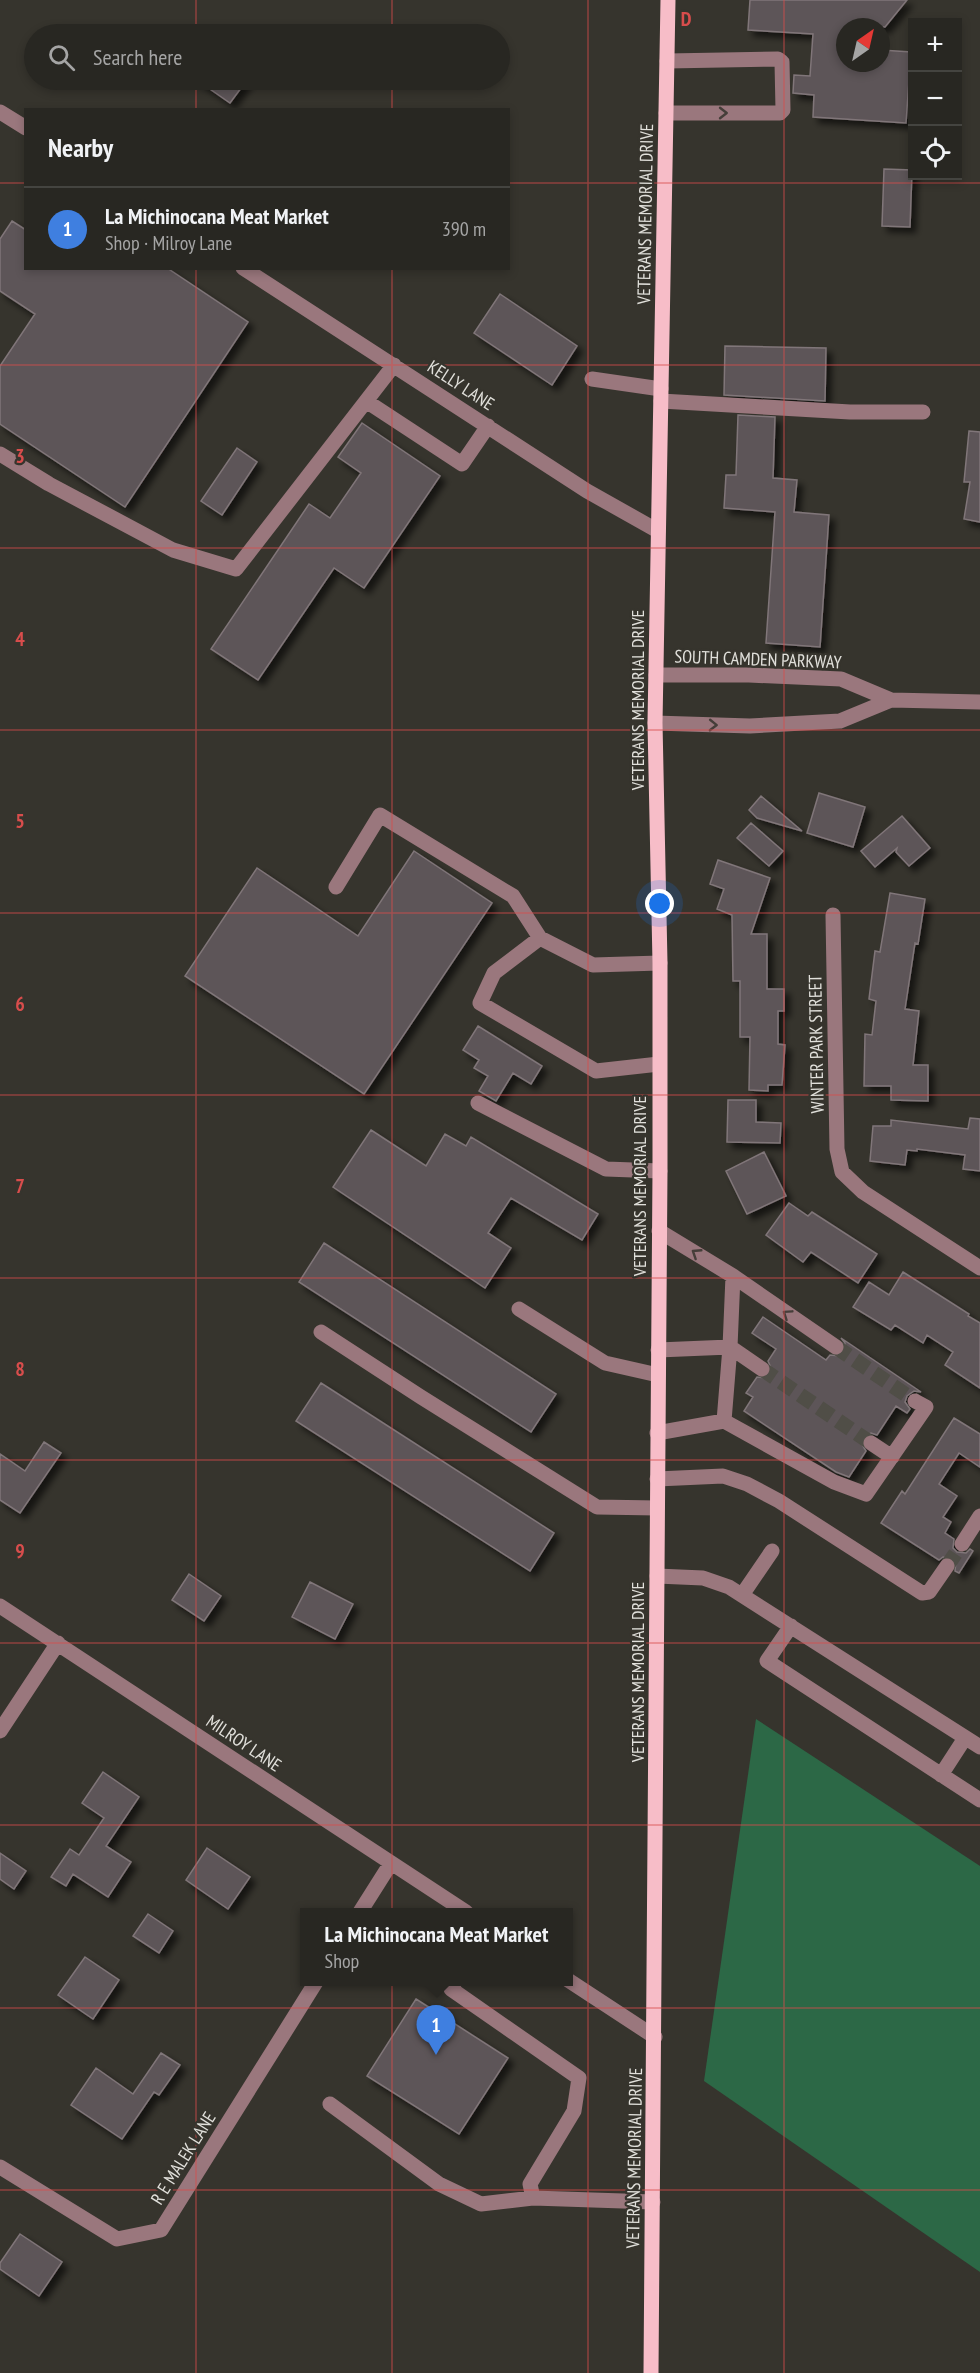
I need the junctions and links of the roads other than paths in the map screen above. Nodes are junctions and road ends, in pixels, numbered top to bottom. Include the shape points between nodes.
1 (668, 0) edge
2 (667, 61) junction
3 (0, 112) edge
4 (666, 113) junction
5 (24, 127) edge
6 (246, 270) edge
7 (394, 365) junction
8 (592, 379) dead end
9 (661, 395) junction
10 (366, 401) junction
11 (923, 412) dead end
12 (488, 426) junction
13 (0, 454) edge
14 (658, 531) junction
15 (656, 675) junction
16 (891, 700) junction
17 (980, 702) edge
18 (655, 723) junction
19 (336, 887) dead end
20 (833, 915) dead end
21 (540, 938) junction
22 (660, 963) junction
23 (659, 1064) junction
24 (478, 1102) dead end
25 (660, 1171) junction
26 (659, 1231) junction
27 (980, 1268) edge
28 (733, 1276) junction
29 (519, 1309) dead end
30 (321, 1332) dead end
31 (730, 1347) junction
32 (836, 1347) tunnel mouth
33 (658, 1350) junction
34 (762, 1369) tunnel mouth
35 (658, 1375) junction
36 (921, 1404) dead end
37 (724, 1421) junction
38 (657, 1432) junction
39 (871, 1443) tunnel mouth
40 (892, 1457) junction
41 (657, 1479) junction
42 (657, 1508) junction
43 (980, 1516) edge
44 (962, 1544) tunnel mouth
45 (772, 1551) dead end
46 (947, 1566) tunnel mouth
47 (657, 1576) junction
48 (742, 1595) junction
49 (0, 1606) edge
50 (791, 1626) junction
51 (58, 1643) junction
52 (0, 1731) edge
53 (965, 1737) junction
54 (980, 1747) edge
55 (941, 1775) junction
56 (980, 1800) edge
57 (391, 1863) junction
58 (363, 1908) edge
59 (460, 1908) edge
60 (573, 1983) edge
61 (314, 1986) edge
62 (453, 1986) edge
63 (655, 2037) junction
64 (330, 2104) dead end
65 (0, 2167) edge
66 (534, 2198) junction
67 (653, 2202) junction
68 (651, 2373) edge

1 - 2 main road, VETERANS MEMORIAL DRIVE
2 - 4 main road, VETERANS MEMORIAL DRIVE
4 -> 2 street via 783,110 782,62 778,59
3 - 5 street
4 - 9 main road, VETERANS MEMORIAL DRIVE
6 - 7 street, KELLY LANE
7 - 10 street
7 - 12 street, KELLY LANE
8 - 9 street
9 - 11 street via 850,411
9 - 14 main road, VETERANS MEMORIAL DRIVE
10 - 12 street via 462,464
10 - 13 street via 236,569 174,550
12 - 14 street, KELLY LANE via 587,491
14 - 15 main road, VETERANS MEMORIAL DRIVE
15 - 16 street, SOUTH CAMDEN PARKWAY via 840,679
15 - 18 main road, VETERANS MEMORIAL DRIVE
16 - 17 street, SOUTH CAMDEN PARKWAY
18 -> 16 street, SOUTH CAMDEN PARKWAY via 750,726 840,721
18 - 22 main road, VETERANS MEMORIAL DRIVE
19 - 21 street via 380,815 513,896
20 - 27 street, WINTER PARK STREET via 837,1149 842,1172 863,1192
21 - 22 street via 593,965
21 - 23 street via 494,973 480,1003 596,1071
22 - 23 main road, VETERANS MEMORIAL DRIVE
23 - 25 main road, VETERANS MEMORIAL DRIVE
24 - 25 street via 606,1169
25 - 26 main road, VETERANS MEMORIAL DRIVE
28 -> 26 street
26 - 33 main road, VETERANS MEMORIAL DRIVE
28 - 31 street
32 -> 28 street
29 - 35 street via 605,1363
30 - 42 street via 597,1507
31 - 33 street
31 - 34 street
31 - 37 street
33 - 35 main road, VETERANS MEMORIAL DRIVE
35 - 38 main road, VETERANS MEMORIAL DRIVE
36 - 40 street
37 - 38 street
37 - 40 street via 834,1482 867,1494
38 - 41 main road, VETERANS MEMORIAL DRIVE
39 - 40 street
41 - 42 main road, VETERANS MEMORIAL DRIVE
41 - 46 street via 723,1476 747,1484 922,1593 929,1592
42 - 47 main road, VETERANS MEMORIAL DRIVE
43 - 44 street
45 - 48 street
47 - 48 street via 703,1578
47 - 63 main road, VETERANS MEMORIAL DRIVE
48 - 50 street
49 - 51 street, MILROY LANE
50 - 53 street
50 - 55 street via 767,1661
51 - 52 street
51 - 57 street, MILROY LANE
53 - 54 street
53 - 55 street
55 - 56 street
57 - 58 street
57 - 59 street, MILROY LANE
60 - 63 street
61 - 65 street, R E MALEK LANE via 161,2230 117,2239
62 - 66 street via 451,1989 579,2078 574,2111 530,2184
63 - 67 main road, VETERANS MEMORIAL DRIVE
64 - 66 street via 439,2184 481,2204
66 - 67 street
67 - 68 main road, VETERANS MEMORIAL DRIVE

